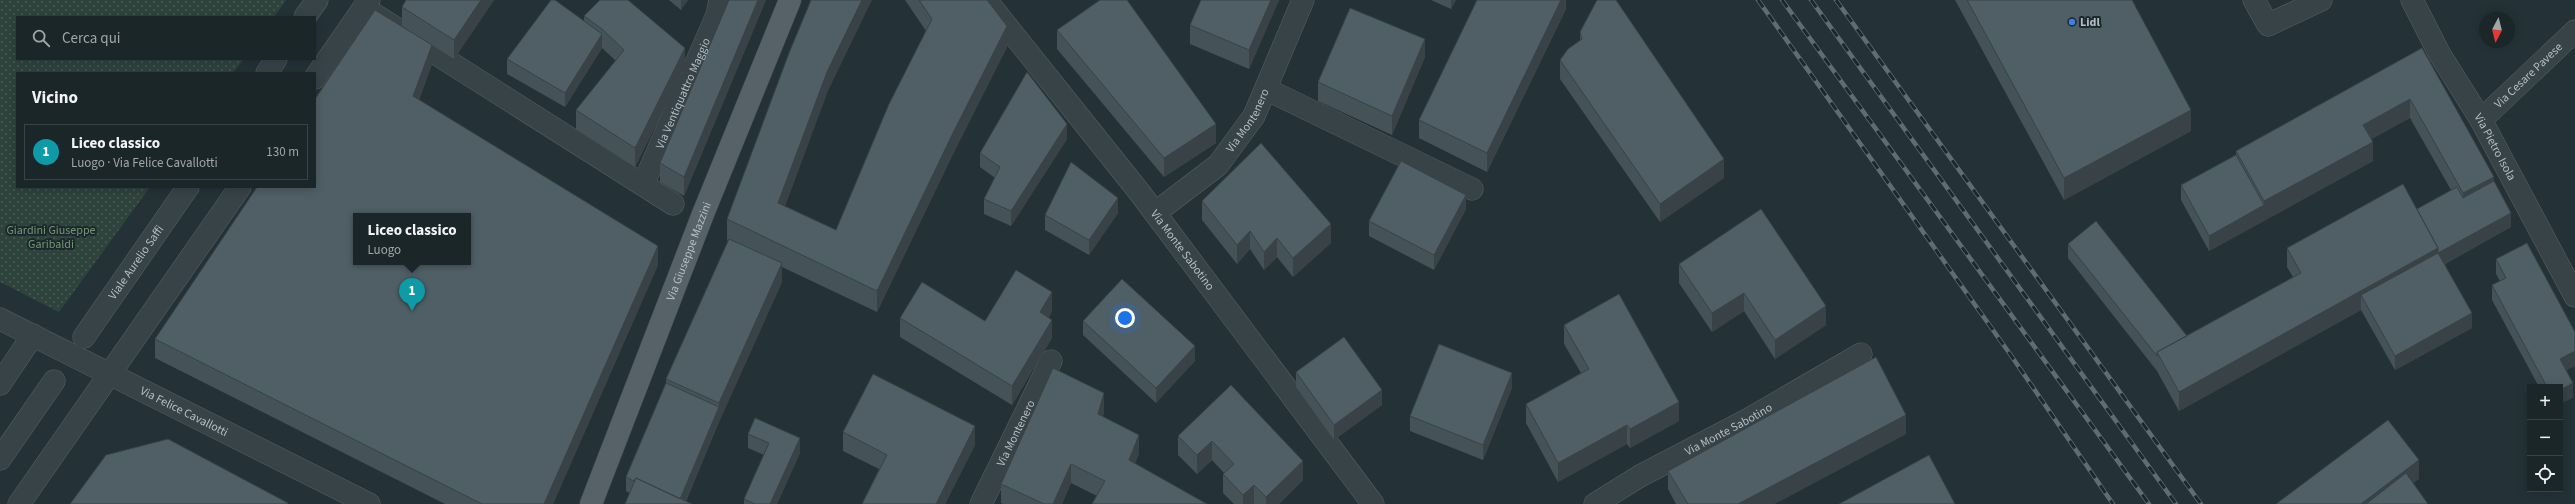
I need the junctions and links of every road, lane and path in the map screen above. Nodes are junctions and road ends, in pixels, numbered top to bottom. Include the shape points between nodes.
1 (317, 0) edge
2 (720, 0) edge
3 (790, 0) edge
4 (986, 0) edge
5 (1303, 0) edge
6 (2254, 0) edge
7 (2321, 0) edge
8 (2412, 0) edge
9 (367, 4) edge
10 (306, 16) edge
11 (2575, 31) edge
12 (275, 60) edge
13 (268, 72) edge
14 (316, 77) edge
15 (1266, 89) junction
16 (2481, 120) junction
17 (643, 185) junction
18 (187, 188) edge
19 (239, 188) edge
20 (1472, 190) dead end
21 (673, 204) dead end
22 (1155, 213) junction
23 (2575, 296) edge
24 (0, 318) edge
25 (33, 335) junction
26 (84, 337) dead end
27 (1861, 354) dead end
28 (1050, 361) dead end
29 (110, 374) junction
30 (54, 381) dead end
31 (0, 384) edge
32 (0, 459) edge
33 (19, 504) edge
34 (369, 504) edge
35 (591, 504) edge
36 (981, 504) edge
37 (1373, 504) edge
38 (1595, 504) edge

1 - 10 street
2 - 17 street, Via Ventiquattro Maggio via 717,15
3 - 35 main road, Via Giuseppe Mazzini via 703,214
4 - 22 street, Via Monte Sabotino
5 - 15 street, Via Montenero
6 - 7 street via 2268,25
8 - 16 street, Via Pietro Isola via 2439,53
9 - 14 street
9 - 17 street
11 - 16 street, Via Cesare Pavese
12 - 13 street
15 - 20 street
15 - 22 street, Via Montenero via 1254,116 1218,165
16 - 23 street, Via Pietro Isola
17 - 21 street
18 - 26 street, Viale Aurelio Saffi
19 - 29 street
22 - 37 street, Via Monte Sabotino
24 - 25 street, Via Felice Cavallotti
25 - 29 street, Via Felice Cavallotti
25 - 31 street
27 - 38 street, Via Monte Sabotino via 1749,419 1640,476
28 - 36 street, Via Montenero
29 - 33 street
29 - 34 street, Via Felice Cavallotti
30 - 32 street

